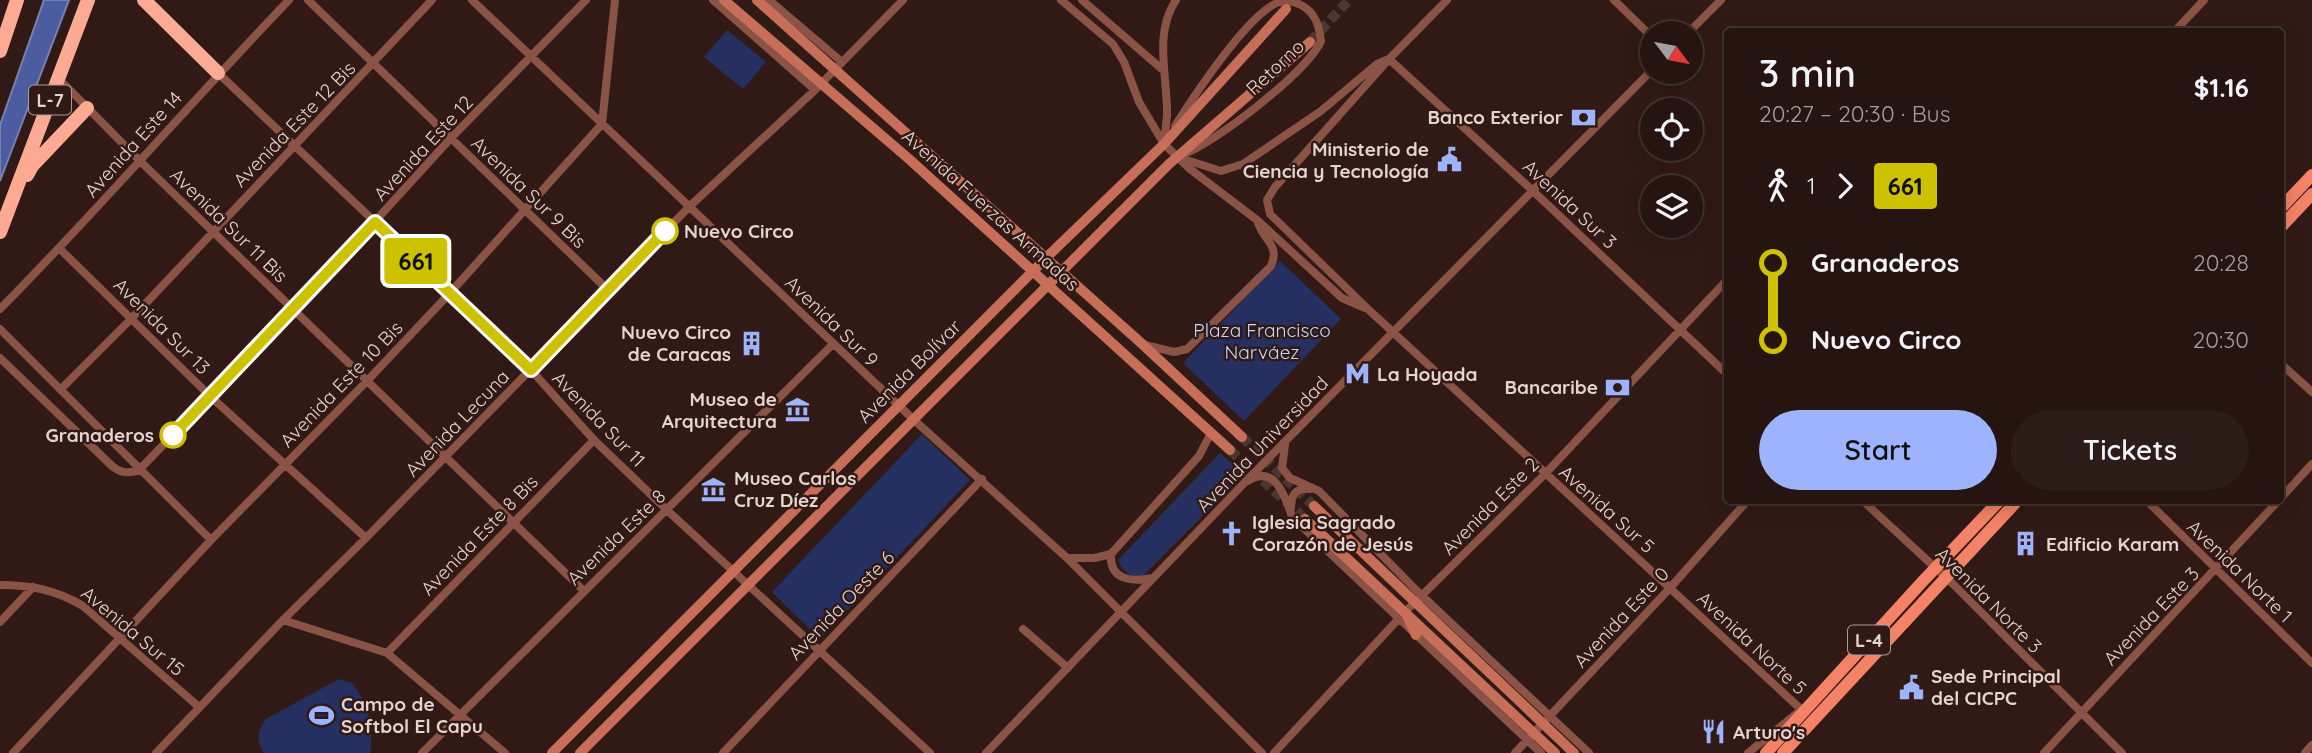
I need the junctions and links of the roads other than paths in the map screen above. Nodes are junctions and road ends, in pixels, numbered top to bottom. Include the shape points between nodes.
1 (17, 0) edge
2 (89, 0) edge
3 (144, 0) edge
4 (289, 0) edge
5 (308, 0) edge
6 (432, 0) edge
7 (472, 0) edge
8 (586, 0) edge
9 (615, 0) edge
10 (713, 0) edge
11 (724, 0) edge
12 (757, 0) edge
13 (769, 0) edge
14 (903, 0) edge
15 (1061, 0) edge
16 (1082, 0) edge
17 (1176, 0) edge
18 (1447, 0) edge
19 (1614, 0) edge
20 (1721, 0) edge
21 (2204, 0) edge
22 (1286, 9) dead end
23 (1700, 21) edge
24 (1640, 25) edge
25 (2178, 28) edge
26 (1310, 42) tunnel mouth
27 (0, 51) edge
28 (532, 57) junction
29 (1389, 59) junction
30 (373, 63) junction
31 (840, 64) junction
32 (1163, 70) junction
33 (218, 73) junction
34 (1640, 82) edge
35 (65, 85) dead end
36 (817, 88) junction
37 (87, 108) junction
38 (602, 124) junction
39 (450, 139) junction
40 (1164, 144) junction
41 (295, 146) junction
42 (1177, 157) junction
43 (140, 161) junction
44 (2310, 181) edge
45 (1532, 190) junction
46 (2312, 194) edge
47 (12, 201) junction
48 (2284, 205) edge
49 (690, 206) junction
50 (525, 211) junction
51 (1257, 220) junction
52 (375, 222) junction
53 (2284, 224) edge
54 (213, 231) junction
55 (0, 232) edge
56 (60, 249) junction
57 (1724, 283) edge
58 (608, 290) junction
59 (450, 293) junction
60 (0, 309) edge
61 (293, 310) junction
62 (1370, 311) junction
63 (132, 318) junction
64 (0, 329) edge
65 (1679, 329) junction
66 (1394, 332) junction
67 (1140, 342) junction
68 (833, 344) junction
69 (0, 358) edge
70 (2284, 367) edge
71 (531, 370) junction
72 (1724, 371) edge
73 (368, 381) junction
74 (61, 389) junction
75 (2312, 392) edge
76 (210, 396) junction
77 (898, 406) junction
78 (914, 420) junction
79 (1211, 432) junction
80 (1242, 437) tunnel mouth
81 (594, 440) junction
82 (1286, 441) junction
83 (1230, 450) tunnel mouth
84 (445, 457) junction
85 (2312, 464) edge
86 (284, 466) junction
87 (139, 470) junction
88 (1545, 474) junction
89 (982, 480) junction
90 (1240, 487) junction
91 (1320, 492) junction
92 (2284, 496) edge
93 (1744, 504) edge
94 (1866, 504) edge
95 (1996, 504) edge
96 (2014, 504) edge
97 (2150, 504) edge
98 (2276, 504) edge
99 (1314, 506) tunnel mouth
100 (667, 510) junction
101 (1292, 517) junction
102 (1305, 519) tunnel mouth
103 (514, 523) junction
104 (366, 538) junction
105 (211, 540) junction
106 (1111, 554) junction
107 (1067, 558) junction
108 (1935, 568) junction
109 (733, 570) junction
110 (2217, 570) junction
111 (1154, 578) junction
112 (1946, 578) junction
113 (0, 585) edge
114 (748, 585) junction
115 (33, 587) junction
116 (1670, 588) junction
117 (583, 590) junction
118 (1418, 599) junction
119 (1122, 612) junction
120 (1436, 615) junction
121 (1402, 616) junction
122 (283, 620) junction
123 (0, 622) edge
124 (1023, 629) dead end
125 (1421, 633) junction
126 (120, 638) junction
127 (819, 649) junction
128 (387, 653) junction
129 (2312, 663) edge
130 (1068, 668) junction
131 (199, 707) junction
132 (2080, 713) junction
133 (460, 715) junction
134 (1550, 715) junction
135 (1807, 716) junction
136 (1526, 740) junction
137 (2312, 745) edge
138 (1785, 752) edge
139 (13, 753) edge
140 (156, 753) edge
141 (422, 753) edge
142 (505, 753) edge
143 (552, 753) edge
144 (580, 753) edge
145 (723, 753) edge
146 (930, 753) edge
147 (986, 753) edge
148 (1262, 753) edge
149 (1274, 753) edge
150 (1515, 753) edge
151 (1541, 753) edge
152 (1555, 753) edge
153 (1574, 753) edge
154 (1589, 753) edge
155 (1748, 753) edge
156 (1766, 753) edge
157 (2044, 753) edge
158 (2122, 753) edge
159 (2305, 753) edge

1 - 27 highway
2 - 47 highway, L-7
3 - 33 highway
4 - 33 street, Avenida Este 14
5 - 30 street, Avenida Sur 9 Bis
6 - 30 street, Avenida Este 12 Bis
7 - 28 street, Avenida Sur 9
8 - 28 street, Avenida Este 12
9 - 38 street
10 - 36 street
11 - 79 main road, Avenida Fuerzas Armadas via 900,151
12 - 67 main road, Avenida Fuerzas Armadas
13 - 31 street
14 - 31 street, Avenida Lecuna
15 - 40 street, Avenida Sur 5 via 1113,44
16 - 32 street
17 - 32 street via 1164,33
18 - 29 street
19 - 24 street
20 - 23 street
21 - 25 street
22 - 40 main road, Avenida Bolívar
26 - 42 main road, Avenida Bolívar
28 - 38 street, Avenida Sur 9
28 - 39 street, Avenida Este 12
29 - 42 street via 1243,164 1221,171
29 - 45 street, Avenida Sur 3
29 - 62 street, Avenida Sur 5 via 1268,200 1270,214
30 - 39 street, Avenida Sur 9 Bis
30 - 41 street, Avenida Este 12 Bis
31 - 36 street, Avenida Lecuna
32 - 40 street
33 - 41 street, Avenida Sur 11
33 - 43 street, Avenida Este 14
34 - 45 street, Avenida Universidad
35 - 37 street, Avenida Sur 11 Bis
36 - 49 street, Avenida Lecuna
37 - 43 street, Avenida Sur 11 Bis
37 - 47 highway via 32,166
38 - 49 street, Avenida Sur 9
38 - 50 street, Avenida Este 10 Bis
39 - 50 street, Avenida Sur 9 Bis
39 - 52 street, Avenida Este 12
40 - 42 street, Avenida Sur 5
40 - 42 street, Retorno via 1210,72 1258,17 1282,1 1305,7 1319,26 1321,41 1309,60 1201,148
40 - 77 main road, Avenida Bolívar
41 - 52 street, Avenida Sur 11
41 - 54 street, Avenida Este 12 Bis
42 - 51 street, Avenida Sur 5
42 - 78 main road, Avenida Bolívar
43 - 54 street, Avenida Sur 11 Bis
43 - 56 street, Avenida Este 14
44 - 48 main road
45 - 65 street, Avenida Sur 3
45 - 66 street, Avenida Universidad
46 - 53 main road
47 - 55 highway, L-7
49 - 58 street, Avenida Lecuna
49 - 68 street, Avenida Sur 9
50 - 58 street, Avenida Sur 9 Bis
50 - 59 street, Avenida Este 10 Bis
51 - 62 street, Avenida Sur 5 via 1342,298
51 - 67 street via 1275,254 1254,285 1187,349 1164,351
52 - 59 street, Avenida Sur 11
52 - 61 street, Avenida Este 12
54 - 61 street, Avenida Sur 11 Bis
54 - 63 street, Avenida Este 12 Bis
56 - 60 street, Avenida Este 14
56 - 63 street, Avenida Sur 13
57 - 65 street, Avenida Este 2
58 - 71 street, Avenida Lecuna
59 - 71 street, Avenida Sur 11
59 - 73 street, Avenida Este 10 Bis
61 - 73 street, Avenida Sur 11 Bis
61 - 76 street, Avenida Este 12
62 - 66 street, Avenida Sur 5
63 - 74 street, Avenida Este 12 Bis
63 - 76 street, Avenida Sur 13
64 - 74 street
65 - 72 street, Avenida Sur 3
65 - 88 street, Avenida Este 2
66 - 82 street, Avenida Universidad
66 - 88 street, Avenida Sur 5
67 - 80 main road, Avenida Fuerzas Armadas
68 - 77 street, Avenida Sur 9
68 - 100 street, Avenida Este 8
69 - 87 street via 104,459 119,471
70 - 75 street
71 - 81 street, Avenida Sur 11
71 - 84 street, Avenida Lecuna
73 - 84 street, Avenida Sur 11 Bis
73 - 86 street, Avenida Este 10 Bis
74 - 87 street
76 - 86 street, Avenida Sur 13
76 - 87 street, Avenida Este 12
77 - 78 street, Avenida Sur 9
77 - 109 main road, Avenida Bolívar
78 - 89 street, Avenida Sur 9
78 - 114 main road, Avenida Bolívar
79 - 83 main road, Avenida Fuerzas Armadas
79 - 106 street via 1199,456
81 - 100 street, Avenida Sur 11
81 - 103 street, Avenida Este 8 Bis
82 - 90 street, Avenida Universidad
82 - 91 street via 1285,474
84 - 103 street, Avenida Sur 11 Bis
84 - 104 street, Avenida Lecuna
85 - 92 street, Avenida Este 3
86 - 104 street, Avenida Sur 13
86 - 105 street, Avenida Este 10 Bis
87 - 105 street
88 - 116 street, Avenida Sur 5
88 - 118 street, Avenida Este 2
89 - 107 street, Avenida Sur 9
89 - 127 street, Avenida Oeste 6
90 - 101 street via 1260,477 1277,484
90 - 111 street, Avenida Universidad
91 - 101 street via 1295,492
91 - 118 street via 1403,574
93 - 116 street, Avenida Este 0
94 - 108 street, Avenida Norte 3
95 - 108 main road, L-4
96 - 112 main road, L-4
97 - 110 street, Avenida Norte 1
98 - 110 street, Avenida Este 3
99 - 118 main road
100 - 109 street, Avenida Sur 11
100 - 117 street, Avenida Este 8
101 - 121 street
102 - 121 main road
103 - 117 street, Avenida Sur 11 Bis
103 - 128 street, Avenida Este 8 Bis
104 - 122 street, Avenida Lecuna
105 - 126 street, Avenida Este 10 Bis
106 - 107 street
106 - 111 street via 1113,568 1121,578
107 - 119 street, Avenida Sur 9
108 - 112 street, Avenida Norte 3
108 - 135 main road, L-4
109 - 114 street, Avenida Sur 11
109 - 143 main road, Avenida Bolívar
110 - 129 street, Avenida Norte 1
110 - 132 street, Avenida Este 3
111 - 119 street, Avenida Universidad
112 - 132 street, Avenida Norte 3
112 - 135 main road, L-4
113 - 115 street, Avenida Sur 15
114 - 127 street, Avenida Sur 11
114 - 144 main road, Avenida Bolívar
115 - 123 street
115 - 126 street, Avenida Sur 15 via 62,594 83,606
116 - 134 street, Avenida Este 0
116 - 135 street, Avenida Norte 5
117 - 133 street, Avenida Este 8
118 - 120 main road
118 - 121 street, Avenida Este 2
119 - 130 street, Avenida Universidad
119 - 148 street, Avenida Sur 9
120 - 134 street
120 - 153 main road
121 - 125 main road
121 - 149 street, Avenida Este 2
122 - 128 street
122 - 131 street, Avenida Lecuna
124 - 130 street
125 - 136 street
125 - 152 main road
126 - 131 street, Avenida Sur 15
126 - 139 street, Avenida Este 10 Bis
127 - 145 street, Avenida Oeste 6
127 - 146 street, Avenida Sur 11
128 - 133 street
130 - 147 street, Avenida Universidad
131 - 140 street, Avenida Lecuna
132 - 157 street, Avenida Este 3
132 - 158 street, Avenida Norte 3
133 - 141 street, Avenida Este 8
133 - 142 street
134 - 136 street, Avenida Este 0
134 - 154 street
135 - 138 main road, L-4
135 - 155 street via 1794,715
135 - 156 main road, L-4
136 - 150 street, Avenida Este 0
136 - 151 street
137 - 159 street

